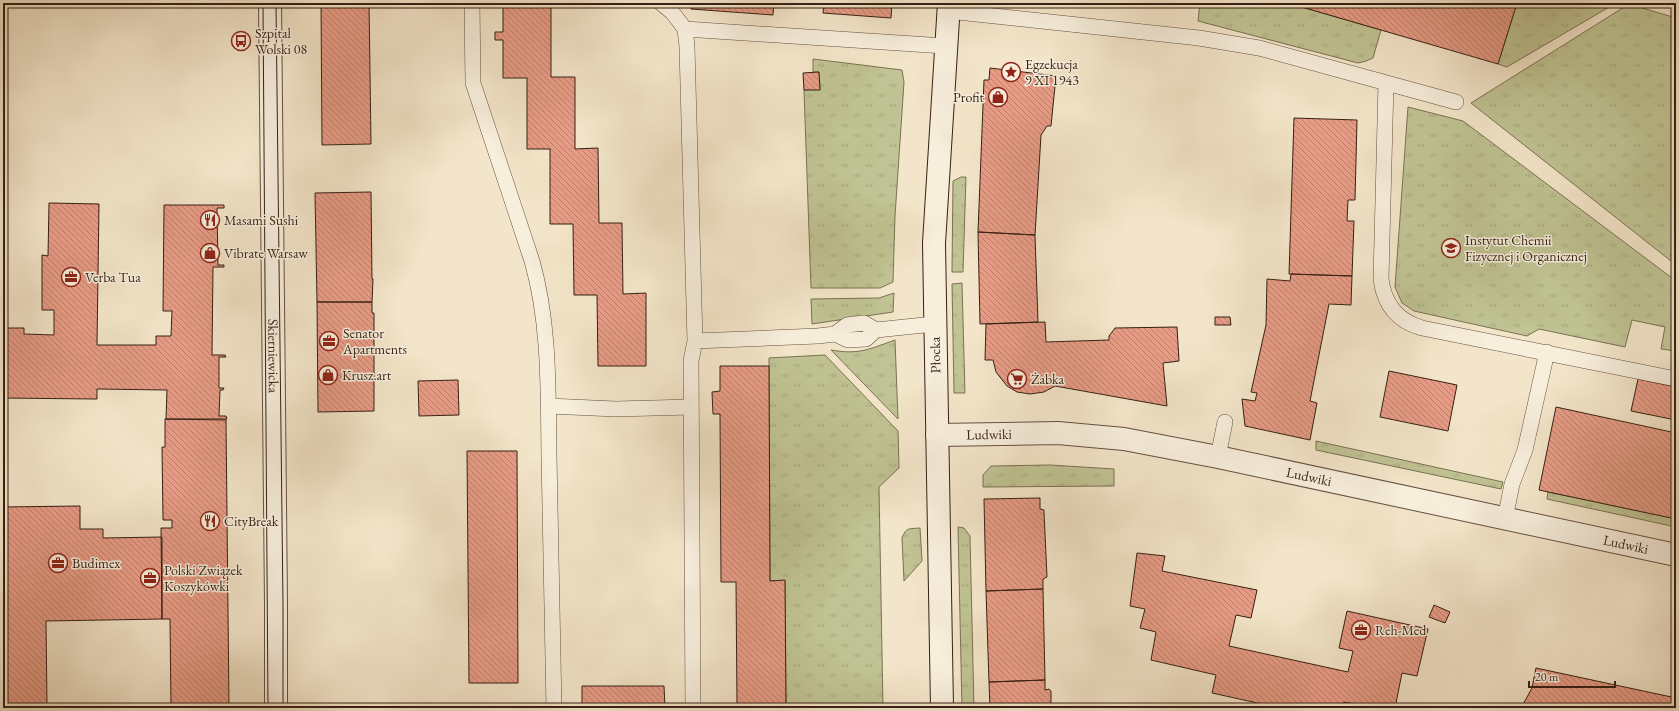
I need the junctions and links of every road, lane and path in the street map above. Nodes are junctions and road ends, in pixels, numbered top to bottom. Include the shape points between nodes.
1 (270, 3) edge
2 (472, 3) edge
3 (661, 3) edge
4 (948, 7) edge
5 (685, 29) junction
6 (945, 46) junction
7 (1386, 83) junction
8 (1456, 102) dead end
9 (934, 324) junction
10 (696, 341) junction
11 (1546, 352) junction
12 (1676, 379) edge
13 (548, 406) junction
14 (691, 407) junction
15 (1225, 422) dead end
16 (937, 435) junction
17 (1218, 457) junction
18 (1505, 519) junction
19 (1676, 555) edge
20 (276, 708) edge
21 (554, 708) edge
22 (693, 708) edge
23 (942, 708) edge

1 - 20 street, Skierniewicka
2 - 13 lane via 473,83 537,276 543,313
3 - 5 lane
4 - 6 street, Płocka
4 - 7 lane via 1219,40 1265,49
5 - 6 lane
5 - 10 lane
6 - 9 street, Płocka via 935,209
7 - 8 lane
7 - 11 lane via 1381,279 1385,298 1390,307 1412,325
9 - 10 lane via 876,330 864,323 846,325 834,334 818,336
9 - 16 street, Płocka
10 - 14 lane via 690,361
11 - 12 lane
11 - 18 lane via 1525,450 1512,484
13 - 14 lane via 616,409
13 - 21 lane
14 - 22 lane
15 - 17 lane
16 - 17 street, Ludwiki via 1090,435
16 - 23 street, Płocka
17 - 18 street, Ludwiki
18 - 19 street, Ludwiki

